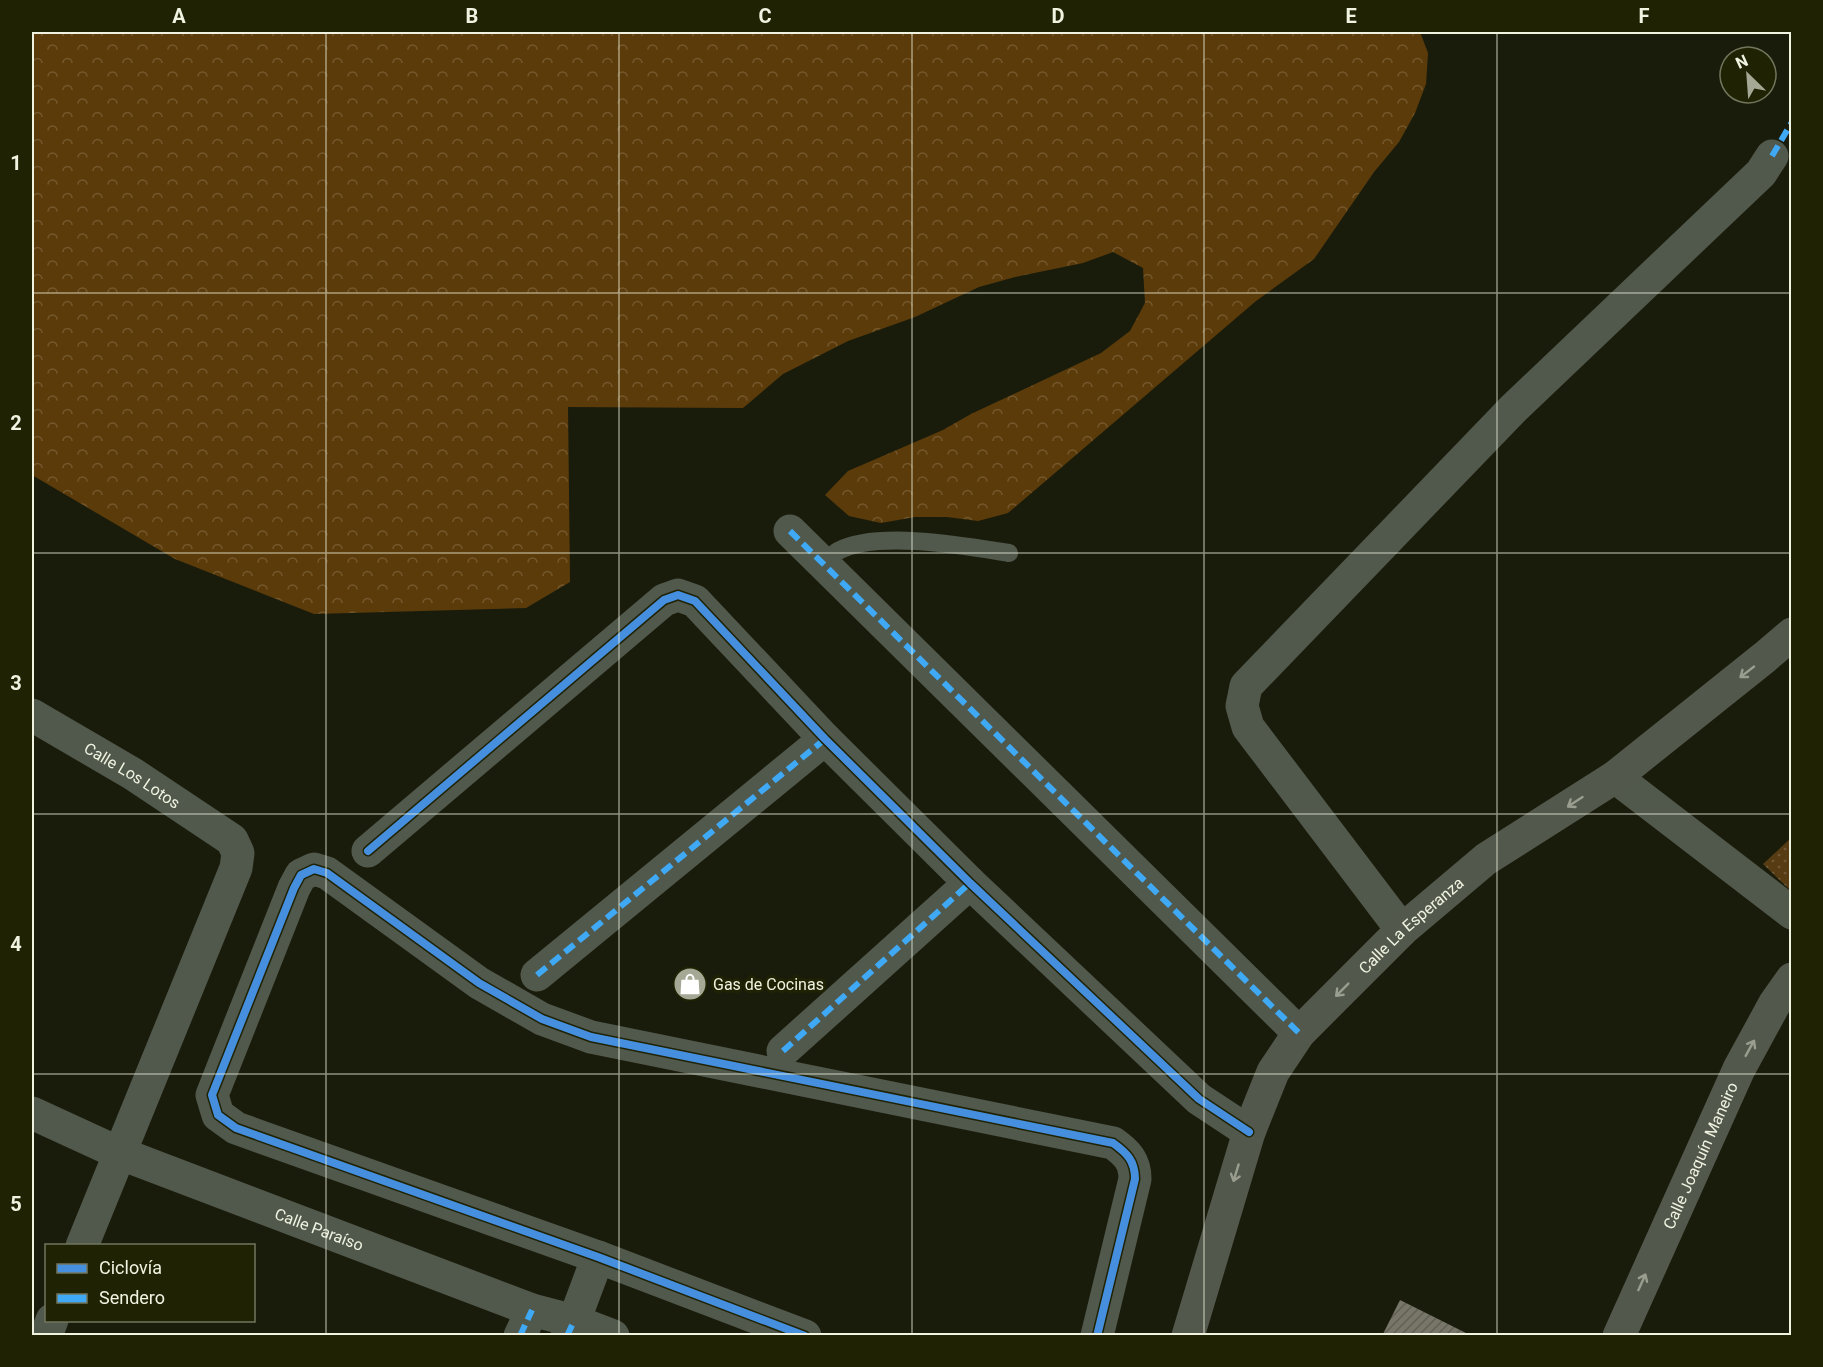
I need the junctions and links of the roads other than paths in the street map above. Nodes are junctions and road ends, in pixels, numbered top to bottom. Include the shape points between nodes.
1 (1772, 156) dead end
2 (790, 531) dead end
3 (1009, 553) dead end
4 (824, 564) junction
5 (1791, 634) edge
6 (32, 715) edge
7 (825, 739) junction
8 (1615, 777) junction
9 (368, 851) dead end
10 (970, 884) junction
11 (1791, 913) edge
12 (1402, 930) junction
13 (537, 975) dead end
14 (1791, 980) edge
15 (1299, 1034) junction
16 (783, 1051) dead end
17 (32, 1113) edge
18 (1249, 1132) junction
19 (119, 1153) junction
20 (82, 1244) edge
21 (598, 1257) junction
22 (526, 1323) edge
23 (571, 1328) edge
24 (613, 1335) edge
25 (804, 1335) edge
26 (1097, 1335) edge
27 (1188, 1335) edge
28 (1619, 1335) edge

1 - 12 street via 1761,173 1513,409 1246,686 1242,706 1248,727
2 - 4 street
3 - 4 lane via 895,541 861,544 836,552
4 - 15 street
5 -> 8 street, Calle La Esperanza
6 - 19 street, Calle Los Lotos via 133,774 232,840 238,853 236,868
7 - 9 street via 695,601 678,595 664,600
7 - 10 street
7 - 13 street
8 - 11 street
8 -> 12 street, Calle La Esperanza via 1486,859
10 - 16 street
10 - 18 street via 1199,1099
12 -> 15 street, Calle La Esperanza
28 -> 14 street, Calle Joaquín Maneiro via 1739,1069
15 - 18 street, Calle La Esperanza via 1273,1072
17 - 19 street, Calle Paraíso
18 -> 27 street, Calle La Esperanza
19 - 20 street
19 - 22 street, Calle Paraíso
21 - 23 street
21 - 25 street
21 - 26 street via 236,1128 218,1115 212,1095 301,875 314,869 327,873 479,983 542,1019 591,1036 1113,1143 1131,1159 1135,1179
22 - 23 street, Calle Paraíso
23 - 24 street, Calle Paraíso

